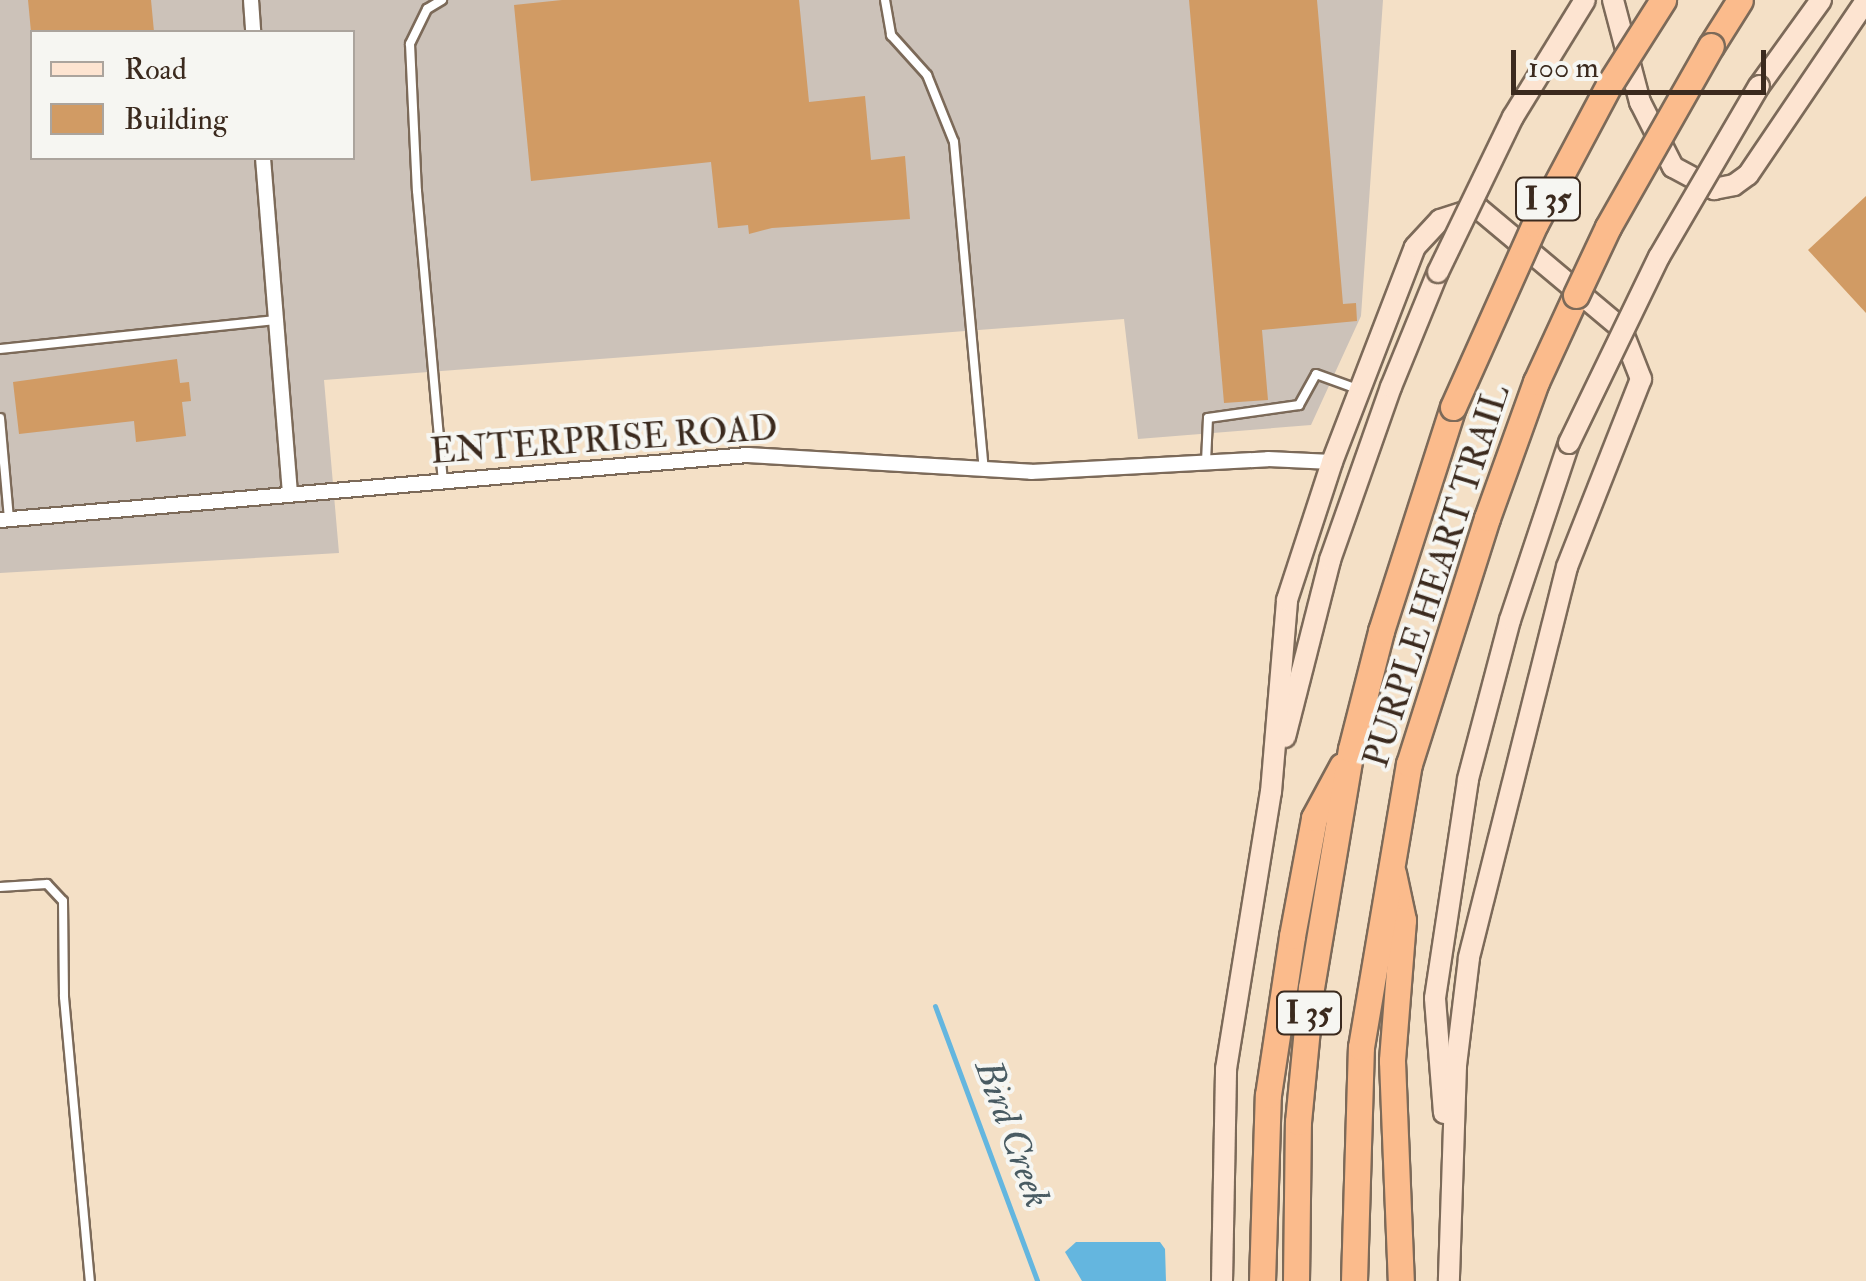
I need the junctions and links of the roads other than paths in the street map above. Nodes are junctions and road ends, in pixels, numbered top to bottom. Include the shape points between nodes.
1 (251, 0) edge
2 (442, 0) edge
3 (885, 0) edge
4 (1585, 0) edge
5 (1613, 0) edge
6 (1663, 0) edge
7 (1740, 0) edge
8 (1820, 0) edge
9 (1866, 2) edge
10 (253, 30) edge
11 (263, 160) edge
12 (276, 320) junction
13 (0, 349) edge
14 (1360, 390) junction
15 (0, 418) edge
16 (1206, 462) junction
17 (1332, 462) junction
18 (984, 469) junction
19 (443, 480) junction
20 (290, 493) junction
21 (4, 520) edge
22 (1351, 749) junction
23 (1271, 792) junction
24 (1390, 856) junction
25 (0, 888) edge
26 (1452, 1210) junction
27 (90, 1281) edge
28 (1222, 1281) edge
29 (1262, 1281) edge
30 (1296, 1281) edge
31 (1354, 1281) edge
32 (1401, 1281) edge
33 (1450, 1281) edge

1 - 10 street
2 - 19 lane via 427,9 410,44 416,191
3 - 18 lane via 891,35 927,76 954,142
4 - 23 main road, bridge via 1513,117 1391,387 1330,560
5 - 9 main road via 1640,102 1673,167 1714,188 1748,174
6 - 22 highway, PURPLE HEART TRAIL / I 35, bridge via 1535,224 1452,407
7 - 24 highway, PURPLE HEART TRAIL / I 35, bridge via 1608,226 1536,382 1438,661
8 - 26 main road, bridge via 1759,86 1659,258 1569,443 1510,620 1468,779 1434,998
11 - 12 street
12 - 13 lane
12 - 20 street
14 - 16 lane via 1316,374 1299,405 1208,418
14 - 17 main road
14 - 26 main road via 1415,247 1440,220 1478,208 1621,328 1641,378 1567,567 1470,958 1456,1066
15 - 21 lane
16 - 17 street, ENTERPRISE ROAD
16 - 18 street, ENTERPRISE ROAD
17 - 23 main road via 1287,600
18 - 19 street, ENTERPRISE ROAD via 748,455
19 - 20 street, ENTERPRISE ROAD
20 - 21 street, ENTERPRISE ROAD
22 - 29 highway via 1314,818 1292,936 1268,1095
22 - 30 highway, PURPLE HEART TRAIL / I 35 via 1298,1122
23 - 28 main road via 1226,1069
24 - 31 highway, PURPLE HEART TRAIL / I 35 via 1361,1047
24 - 32 highway via 1403,920 1392,1061
25 - 27 lane via 47,884 64,902 64,996
26 - 33 main road

